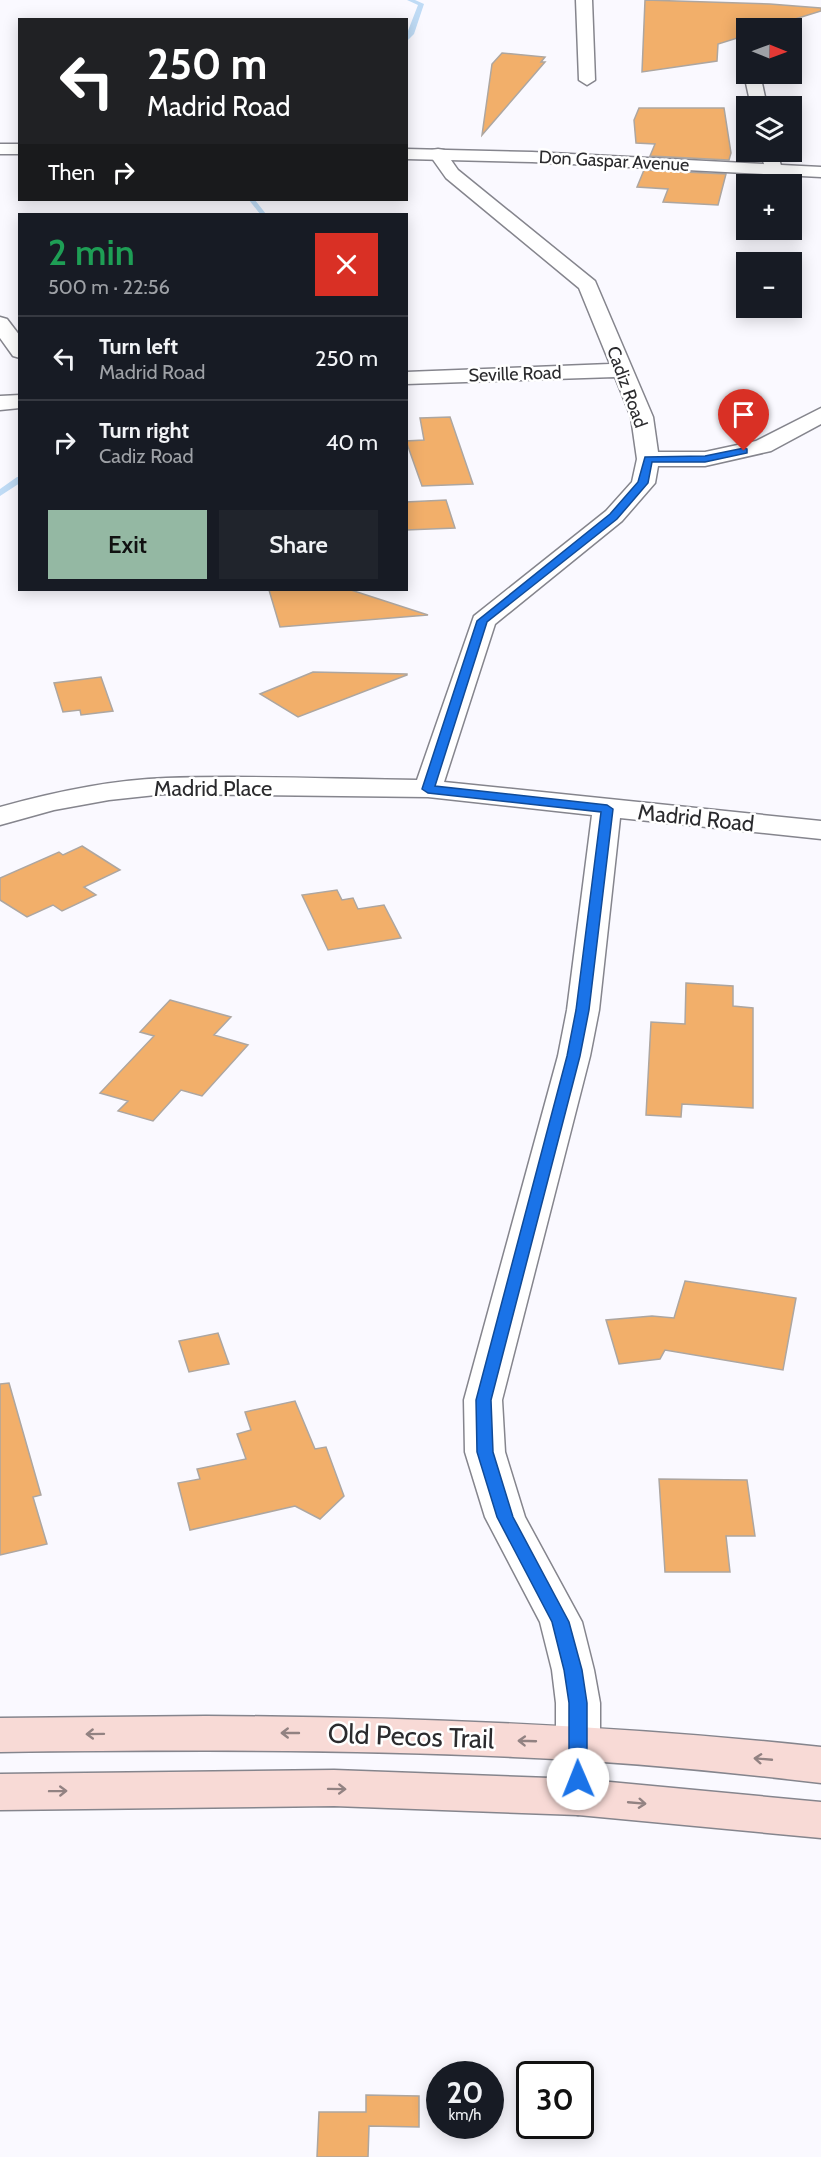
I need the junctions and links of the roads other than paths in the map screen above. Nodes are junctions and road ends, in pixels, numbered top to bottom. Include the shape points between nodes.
1 (584, 0) edge
2 (587, 80) dead end
3 (0, 149) edge
4 (18, 149) edge
5 (408, 154) edge
6 (438, 154) junction
7 (736, 159) edge
8 (779, 162) edge
9 (821, 172) edge
10 (0, 323) edge
11 (18, 349) edge
12 (623, 370) junction
13 (408, 378) edge
14 (18, 401) edge
15 (0, 403) edge
16 (821, 415) edge
17 (648, 459) junction
18 (428, 789) junction
19 (607, 809) junction
20 (0, 816) edge
21 (821, 830) edge
22 (0, 1735) edge
23 (577, 1743) junction
24 (821, 1765) edge
25 (0, 1792) edge
26 (578, 1797) junction
27 (821, 1820) edge

1 - 2 street
3 - 4 street
5 - 6 street, Don Gaspar Avenue
6 - 7 street, Don Gaspar Avenue
6 - 12 street, Cadiz Road via 452,174 588,285
8 - 9 street, Don Gaspar Avenue
10 - 11 street
12 - 13 street, Seville Road
12 - 17 street, Cadiz Road via 642,417
14 - 15 street
16 - 17 street via 763,446 705,459
17 - 18 street, Cadiz Road via 643,483 614,516 483,621
18 - 19 street, Madrid Road
18 - 20 street, Madrid Place via 165,786 63,800
19 - 21 street, Madrid Road
19 - 23 street via 574,1056 483,1400 485,1452 505,1517 561,1622 578,1703
23 -> 22 main road, Old Pecos Trail via 357,1733
24 -> 23 main road, Old Pecos Trail
23 - 26 street
25 -> 26 main road via 334,1788
26 -> 27 main road

